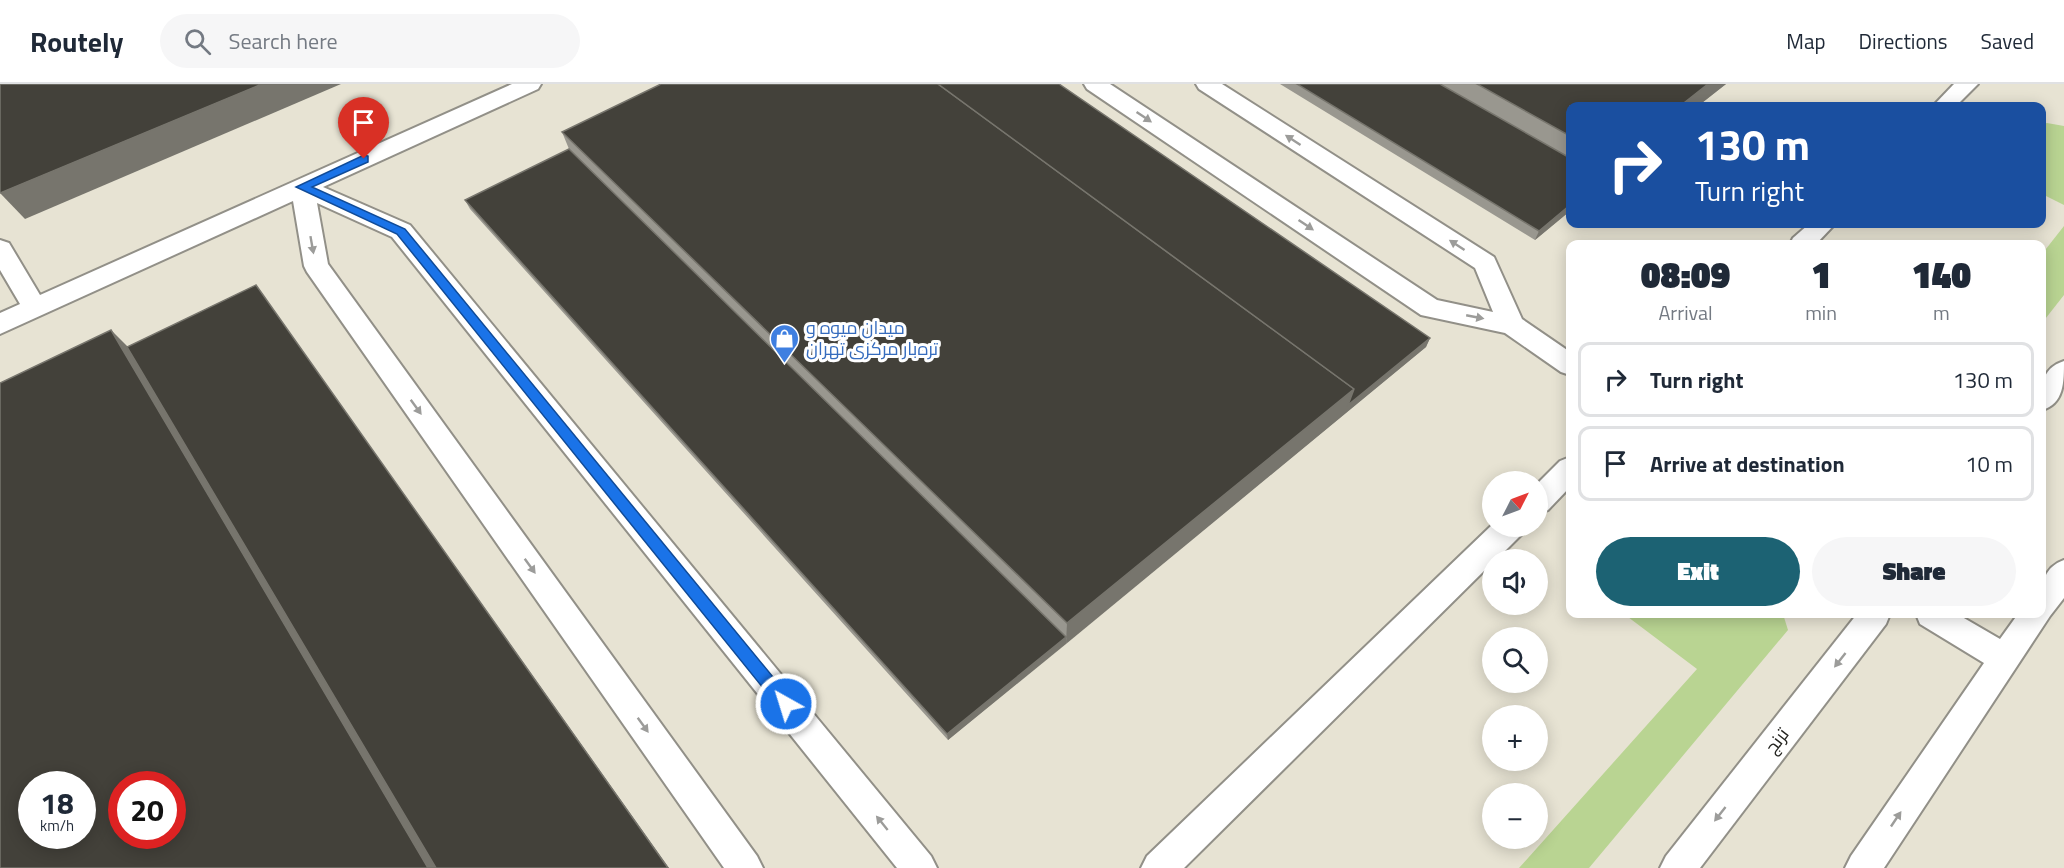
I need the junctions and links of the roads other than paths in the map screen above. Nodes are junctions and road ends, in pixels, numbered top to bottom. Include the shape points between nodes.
1 (530, 84) edge
2 (1095, 84) edge
3 (1206, 84) edge
4 (1967, 84) edge
5 (1948, 102) edge
6 (302, 187) junction
7 (1819, 228) edge
8 (1806, 240) edge
9 (0, 249) edge
10 (35, 308) junction
11 (0, 324) edge
12 (1512, 325) junction
13 (1566, 362) edge
14 (2064, 371) edge
15 (2046, 395) edge
16 (1566, 473) edge
17 (1548, 491) edge
18 (1500, 537) edge
19 (2064, 573) edge
20 (2046, 599) edge
21 (1872, 618) edge
22 (1938, 618) edge
23 (2032, 618) edge
24 (2003, 658) junction
25 (745, 868) edge
26 (919, 868) edge
27 (1159, 868) edge
28 (1678, 868) edge
29 (1863, 868) edge

1 - 6 lane
2 -> 12 lane via 1430,308
12 -> 3 lane via 1485,263
4 - 5 lane
6 - 10 lane
6 -> 25 lane via 316,266
26 -> 6 lane via 401,231
7 - 8 lane
9 - 10 lane
10 - 11 lane
12 - 13 lane
14 - 15 lane
16 - 17 lane
18 - 27 lane
19 - 20 lane
21 -> 28 lane, ترنج
22 - 24 lane
23 - 24 lane
29 -> 24 lane

